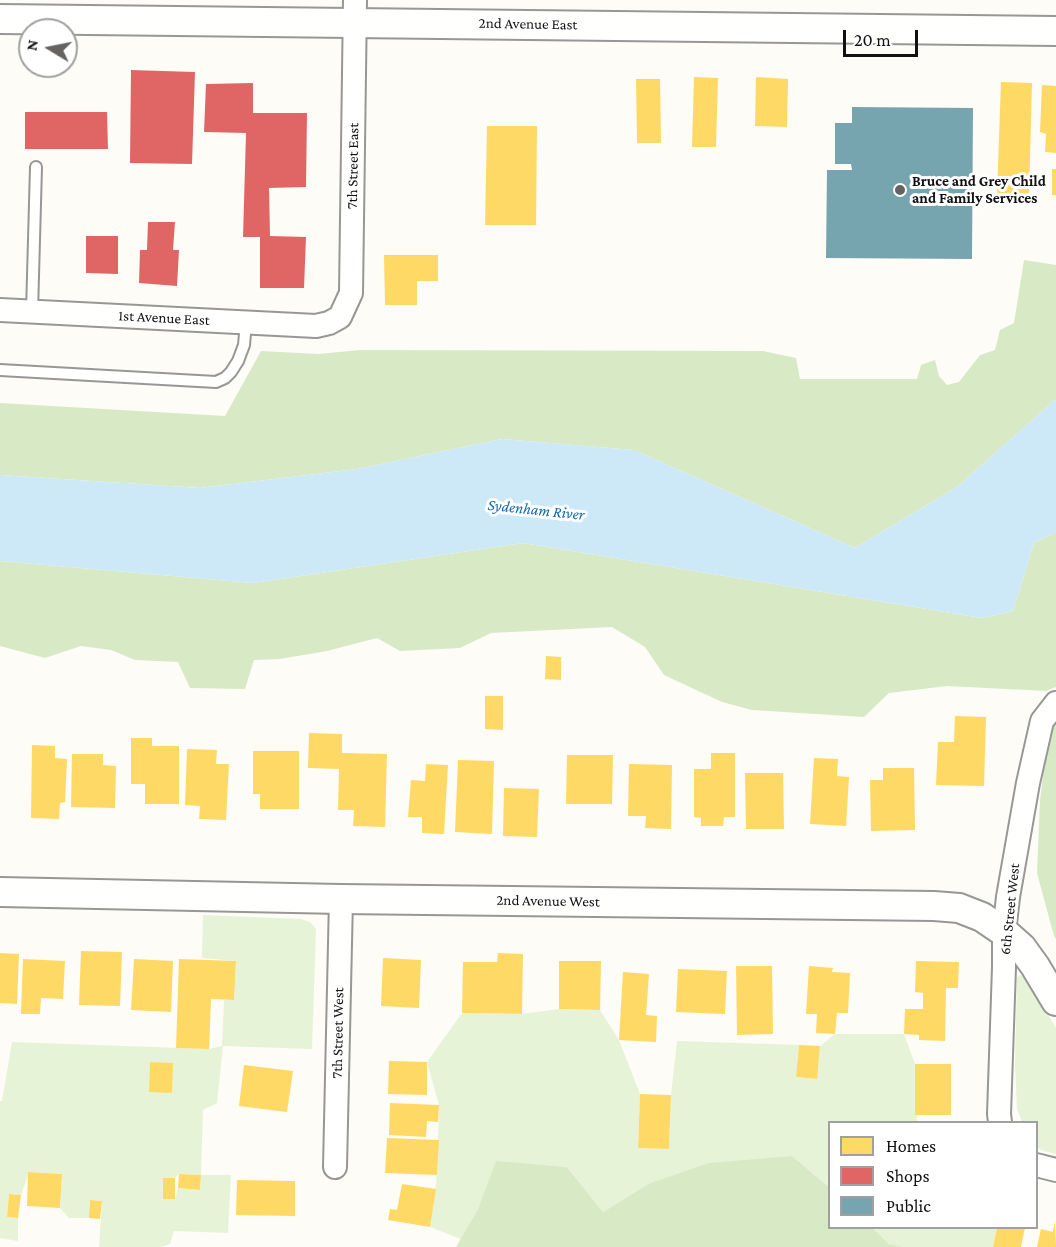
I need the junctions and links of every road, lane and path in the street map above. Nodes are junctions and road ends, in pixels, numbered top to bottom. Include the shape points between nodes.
1 (355, 11) edge
2 (0, 18) edge
3 (1056, 31) edge
4 (36, 167) dead end
5 (0, 310) edge
6 (32, 312) junction
7 (246, 322) junction
8 (328, 323) joint
9 (0, 370) edge
10 (1056, 703) edge
11 (0, 892) edge
12 (340, 899) junction
13 (1004, 932) junction
14 (1056, 1000) edge
15 (1000, 1121) edge
16 (1038, 1166) edge
17 (336, 1167) dead end
18 (1056, 1170) edge

1 - 2 street, 2nd Avenue East
1 - 3 street, 2nd Avenue East
1 - 8 street, 7th Street East via 351,294 340,317
4 - 6 lane
5 - 6 street, 1st Avenue East
6 - 7 street, 1st Avenue East
7 - 8 street, 1st Avenue East via 316,326
7 - 9 lane via 238,361 225,378 216,382
10 - 13 street, 6th Street West via 1042,721
11 - 12 street, 2nd Avenue West
12 - 13 street, 2nd Avenue West via 934,906 959,908
12 - 17 street, 7th Street West
13 - 14 street, 2nd Avenue West via 1022,948
13 - 15 street, 6th Street West
16 - 18 street

